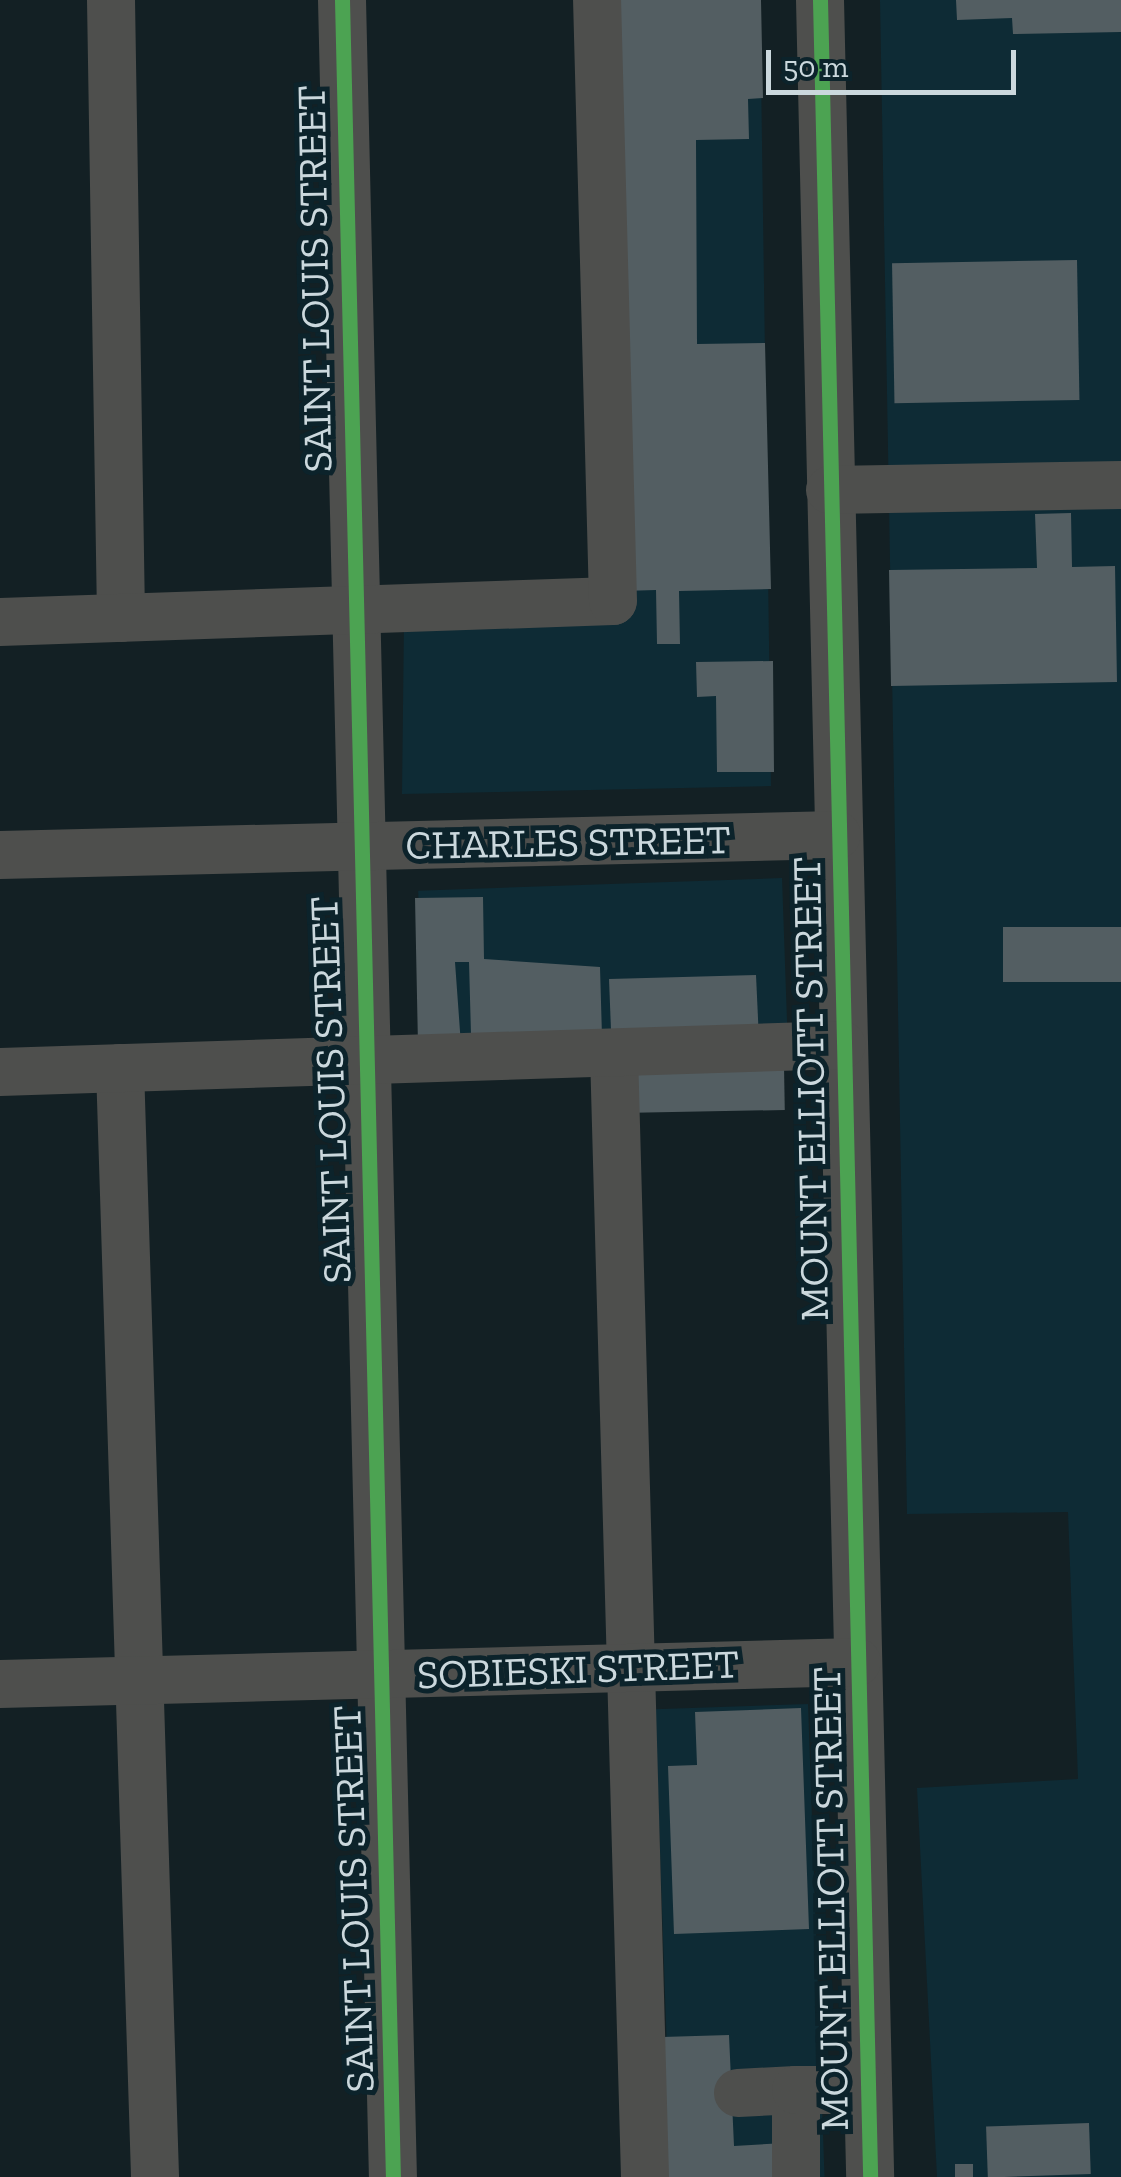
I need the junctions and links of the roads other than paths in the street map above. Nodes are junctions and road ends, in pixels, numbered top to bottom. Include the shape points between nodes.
1 (110, 0) edge
2 (342, 0) edge
3 (598, 0) edge
4 (820, 0) edge
5 (1121, 486) edge
6 (830, 490) junction
7 (352, 611) junction
8 (122, 618) junction
9 (0, 622) edge
10 (837, 835) junction
11 (356, 847) junction
12 (0, 855) edge
13 (842, 1046) junction
14 (614, 1053) junction
15 (362, 1060) junction
16 (120, 1068) junction
17 (0, 1072) edge
18 (856, 1662) junction
19 (636, 1668) junction
20 (379, 1674) junction
21 (140, 1680) junction
22 (0, 1684) edge
23 (796, 2090) junction
24 (867, 2090) junction
25 (738, 2094) dead end
26 (155, 2177) edge
27 (394, 2177) edge
28 (644, 2177) edge
29 (796, 2177) edge
30 (870, 2177) edge

1 - 8 street
2 - 7 street, SAINT LOUIS STREET
3 - 7 street via 614,601
4 - 6 street, MOUNT ELLIOTT STREET
5 - 6 street
6 - 10 street, MOUNT ELLIOTT STREET
7 - 8 street
7 - 11 street, SAINT LOUIS STREET
8 - 9 street
10 - 11 street, CHARLES STREET
10 - 13 street, MOUNT ELLIOTT STREET
11 - 12 street, CHARLES STREET
11 - 15 street, SAINT LOUIS STREET
13 - 14 street
13 - 18 street, MOUNT ELLIOTT STREET
14 - 15 street
14 - 19 street
15 - 16 street
15 - 20 street, SAINT LOUIS STREET
16 - 17 street
16 - 21 street
18 - 19 street, SOBIESKI STREET
18 - 24 street, MOUNT ELLIOTT STREET
19 - 20 street, SOBIESKI STREET
19 - 28 street
20 - 21 street, SOBIESKI STREET
20 - 27 street, SAINT LOUIS STREET
21 - 22 street, SOBIESKI STREET
21 - 26 street
23 - 24 street
23 - 25 street
23 - 29 street
24 - 30 street, MOUNT ELLIOTT STREET

